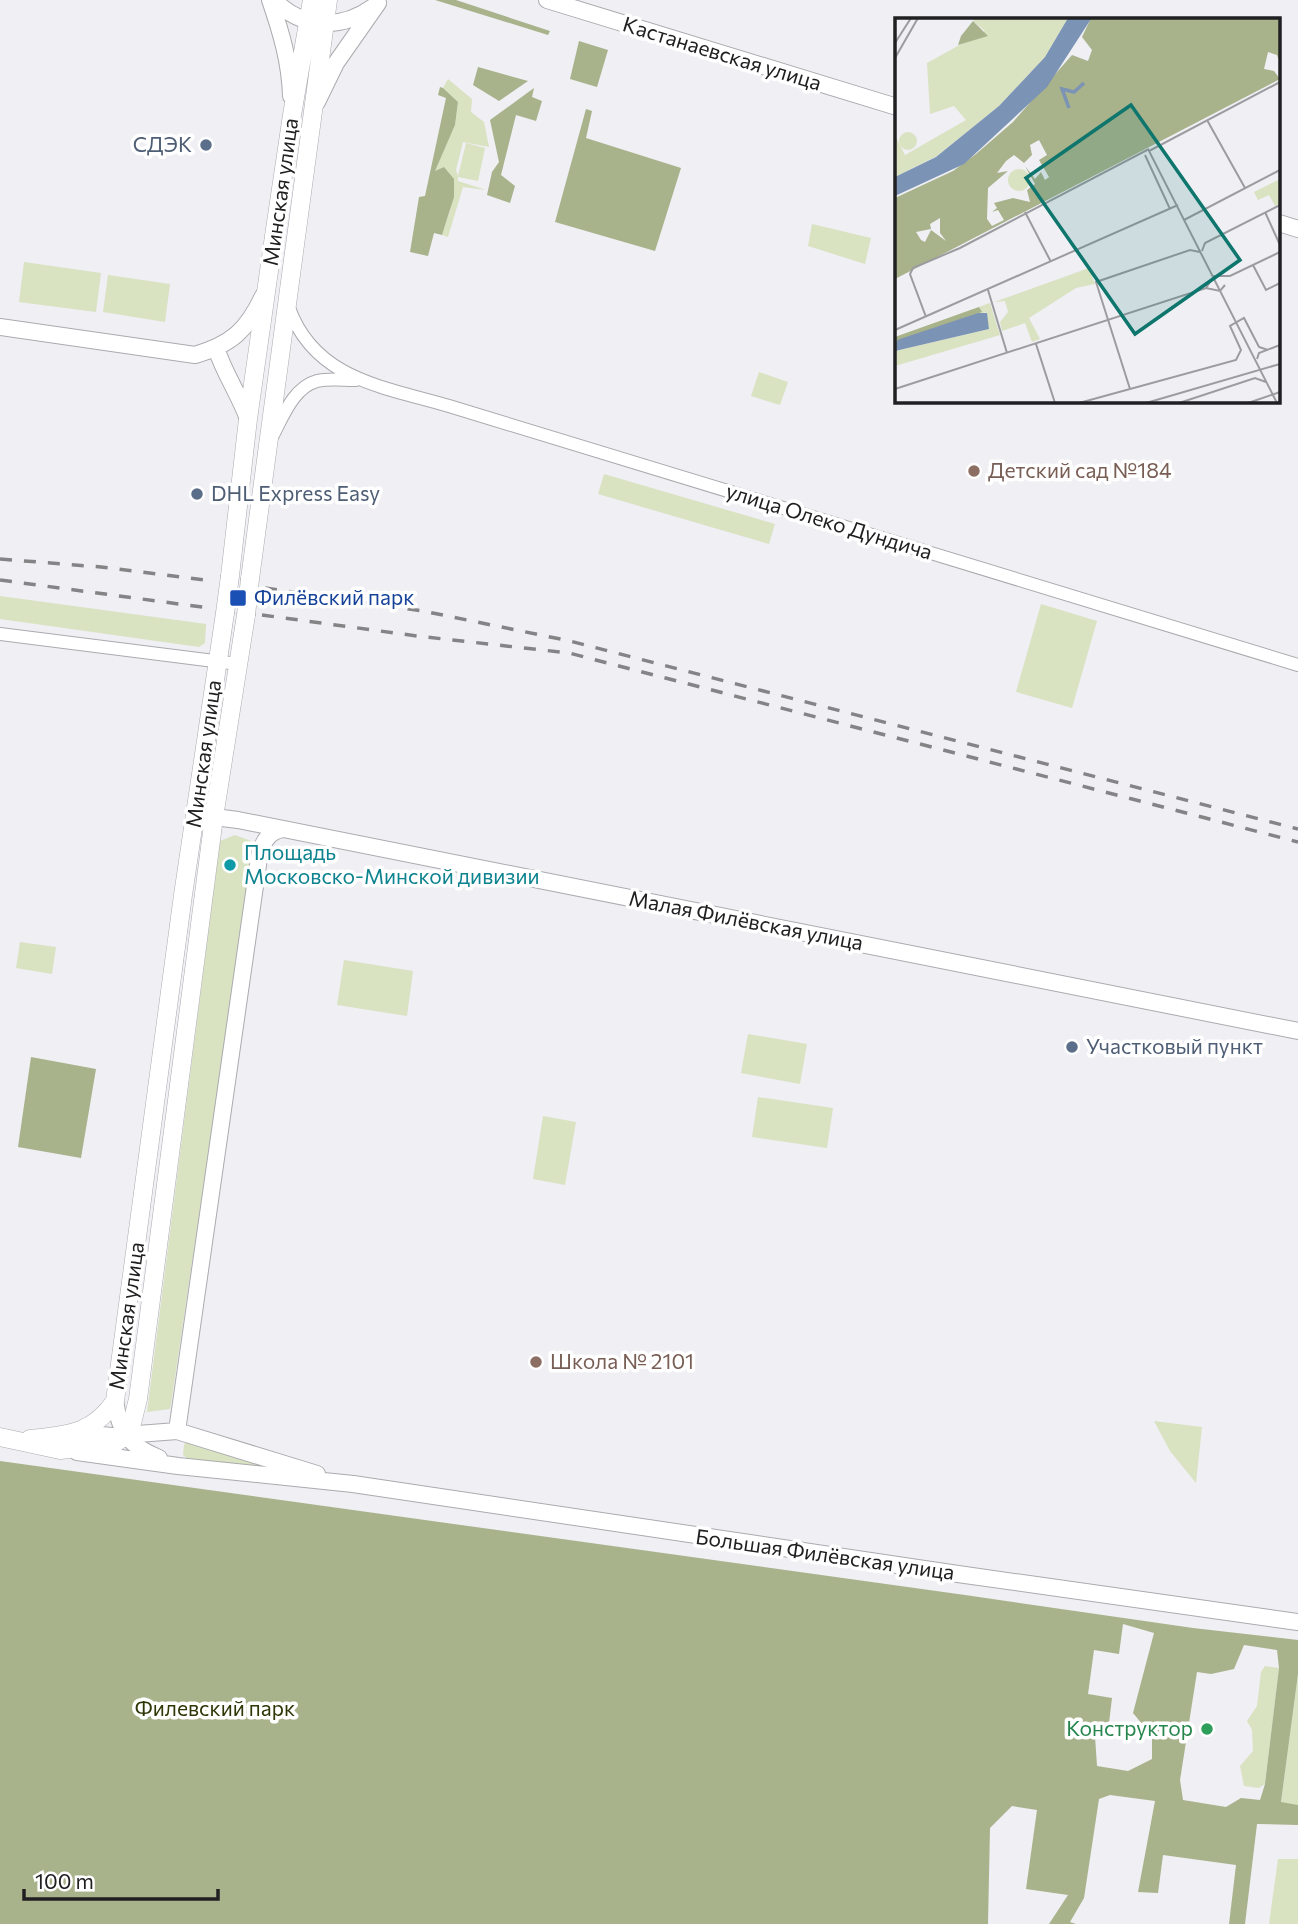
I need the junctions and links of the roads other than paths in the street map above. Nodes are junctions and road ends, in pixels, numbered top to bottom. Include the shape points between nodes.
1 (272, 0) edge
2 (312, 0) edge
3 (328, 0) edge
4 (547, 0) edge
5 (379, 2) edge
6 (316, 23) junction
7 (895, 106) edge
8 (312, 114) junction
9 (292, 115) junction
10 (1280, 223) edge
11 (1298, 229) edge
12 (267, 288) junction
13 (287, 305) junction
14 (0, 327) edge
15 (216, 348) junction
16 (360, 380) junction
17 (248, 419) junction
18 (268, 443) junction
19 (0, 634) edge
20 (217, 662) junction
21 (238, 664) junction
22 (1298, 665) edge
23 (214, 817) junction
24 (194, 818) junction
25 (284, 829) junction
26 (1298, 1031) edge
27 (138, 1399) junction
28 (115, 1401) junction
29 (177, 1431) junction
30 (77, 1433) junction
31 (159, 1433) junction
32 (125, 1435) junction
33 (0, 1437) edge
34 (20, 1440) junction
35 (60, 1450) junction
36 (178, 1466) junction
37 (353, 1484) junction
38 (1298, 1622) edge

1 - 6 street via 295,17
1 - 9 street via 290,70
2 - 6 main road, Минская улица
3 - 6 main road, Минская улица
4 - 7 street, Кастанаевская улица
5 - 6 street via 334,23
5 - 8 street via 336,63
6 - 8 main road, Минская улица
6 - 9 main road, Минская улица
8 - 13 main road, Минская улица
9 - 12 main road, Минская улица
10 - 11 street
12 - 15 street via 243,330
12 - 17 main road, Минская улица
13 - 16 street, улица Олеко Дундича via 308,344 338,370
13 - 18 main road, Минская улица
14 - 15 street via 195,355
15 - 17 street
16 - 18 street, улица Олеко Дундича via 316,381 301,389
16 - 22 street, улица Олеко Дундича
17 - 20 main road, Минская улица, bridge
18 - 21 main road, Минская улица, bridge
19 - 20 street
20 - 21 street
20 - 24 main road, Минская улица
21 - 23 main road, Минская улица
23 - 24 street, Малая Филёвская улица
23 - 25 street, Малая Филёвская улица
23 - 27 main road, Минская улица
24 - 28 main road, Минская улица
25 - 26 street, Малая Филёвская улица
25 - 29 street via 268,836 260,851
27 - 31 street via 143,1414
27 - 32 main road, Минская улица
28 - 30 main road, Минская улица via 99,1420
28 - 32 street
29 - 31 street, Большая Филёвская улица
29 - 37 street, Большая Филёвская улица
30 - 32 street, Большая Филёвская улица
30 - 34 main road, Минская улица
31 - 32 street, Большая Филёвская улица
32 - 35 main road via 109,1446
32 - 36 street, Большая Филёвская улица via 142,1450
33 - 34 main road, Большая Филёвская улица
34 - 35 main road, Большая Филёвская улица
35 - 36 street, Большая Филёвская улица
36 - 37 street, Большая Филёвская улица
37 - 38 street, Большая Филёвская улица

